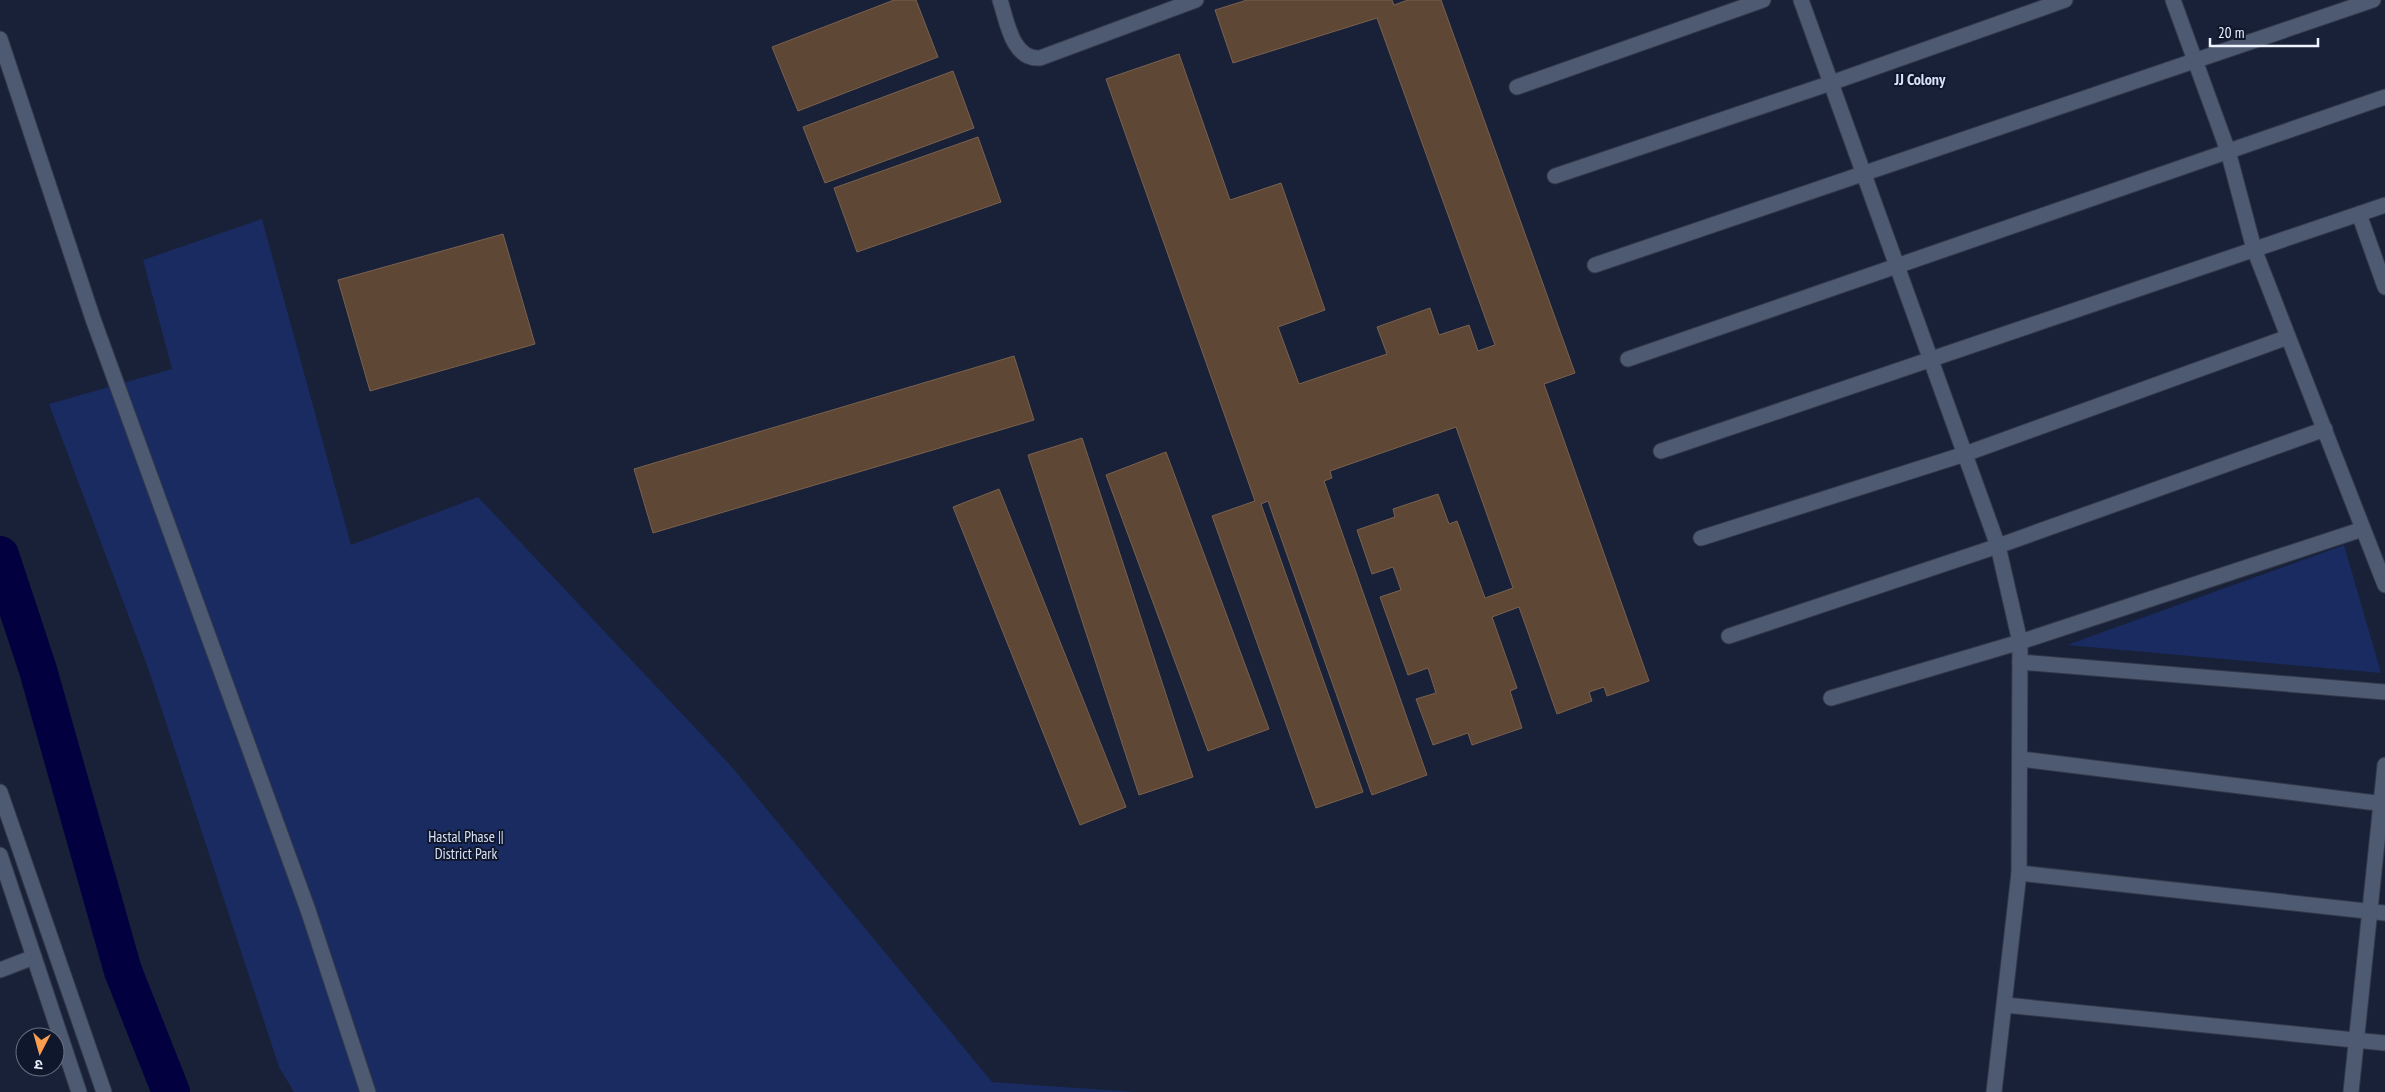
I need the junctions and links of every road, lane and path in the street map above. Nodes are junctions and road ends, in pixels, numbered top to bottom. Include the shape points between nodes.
1 (1000, 0) edge
2 (1196, 0) edge
3 (1762, 0) edge
4 (1801, 0) edge
5 (2065, 0) edge
6 (2173, 0) edge
7 (2373, 0) edge
8 (0, 39) edge
9 (2193, 61) junction
10 (1831, 83) junction
11 (1517, 87) dead end
12 (2385, 97) edge
13 (2228, 151) junction
14 (1863, 173) junction
15 (1555, 176) dead end
16 (2385, 205) edge
17 (2359, 214) junction
18 (2254, 249) junction
19 (1595, 265) dead end
20 (1896, 265) junction
21 (2385, 287) edge
22 (2288, 337) junction
23 (1628, 359) dead end
24 (1930, 360) junction
25 (2325, 429) junction
26 (1660, 450) dead end
27 (1965, 454) junction
28 (2363, 529) junction
29 (1701, 538) dead end
30 (1998, 546) junction
31 (2385, 585) edge
32 (1729, 636) dead end
33 (2020, 642) junction
34 (2020, 662) junction
35 (2385, 692) edge
36 (1831, 698) dead end
37 (2021, 759) junction
38 (2385, 765) edge
39 (0, 792) edge
40 (2383, 803) edge
41 (0, 855) edge
42 (2019, 873) junction
43 (2378, 912) edge
44 (34, 957) junction
45 (0, 970) edge
46 (2005, 1005) junction
47 (2356, 1039) junction
48 (2385, 1043) edge
49 (79, 1092) edge
50 (104, 1092) edge
51 (368, 1092) edge
52 (1994, 1092) edge
53 (2351, 1092) edge

1 - 2 street via 1015,43 1020,52 1030,59
3 - 11 street
4 - 10 street
5 - 10 street
6 - 9 street
7 - 9 street
8 - 51 street via 92,319 308,910
9 - 13 street
9 - 14 street
10 - 14 street
10 - 15 street
12 - 13 street
13 - 18 street
13 - 20 street
14 - 19 street
14 - 20 street
16 - 17 street
17 - 18 street
17 - 21 street
18 - 22 street
18 - 24 street
20 - 23 street
20 - 24 street
22 - 25 street
22 - 27 street
24 - 26 street
24 - 27 street
25 - 28 street
25 - 30 street
27 - 29 street
27 - 30 street
28 - 31 street
28 - 33 street
30 - 32 street
30 - 33 street
33 - 34 street
33 - 36 street
34 - 35 street
34 - 37 street
37 - 40 street
37 - 42 street
38 - 40 street
39 - 50 street
40 - 43 street
41 - 44 street
42 - 43 street
42 - 46 street
43 - 47 street
44 - 45 street
44 - 49 street
46 - 47 street
46 - 52 street
47 - 48 street
47 - 53 street

